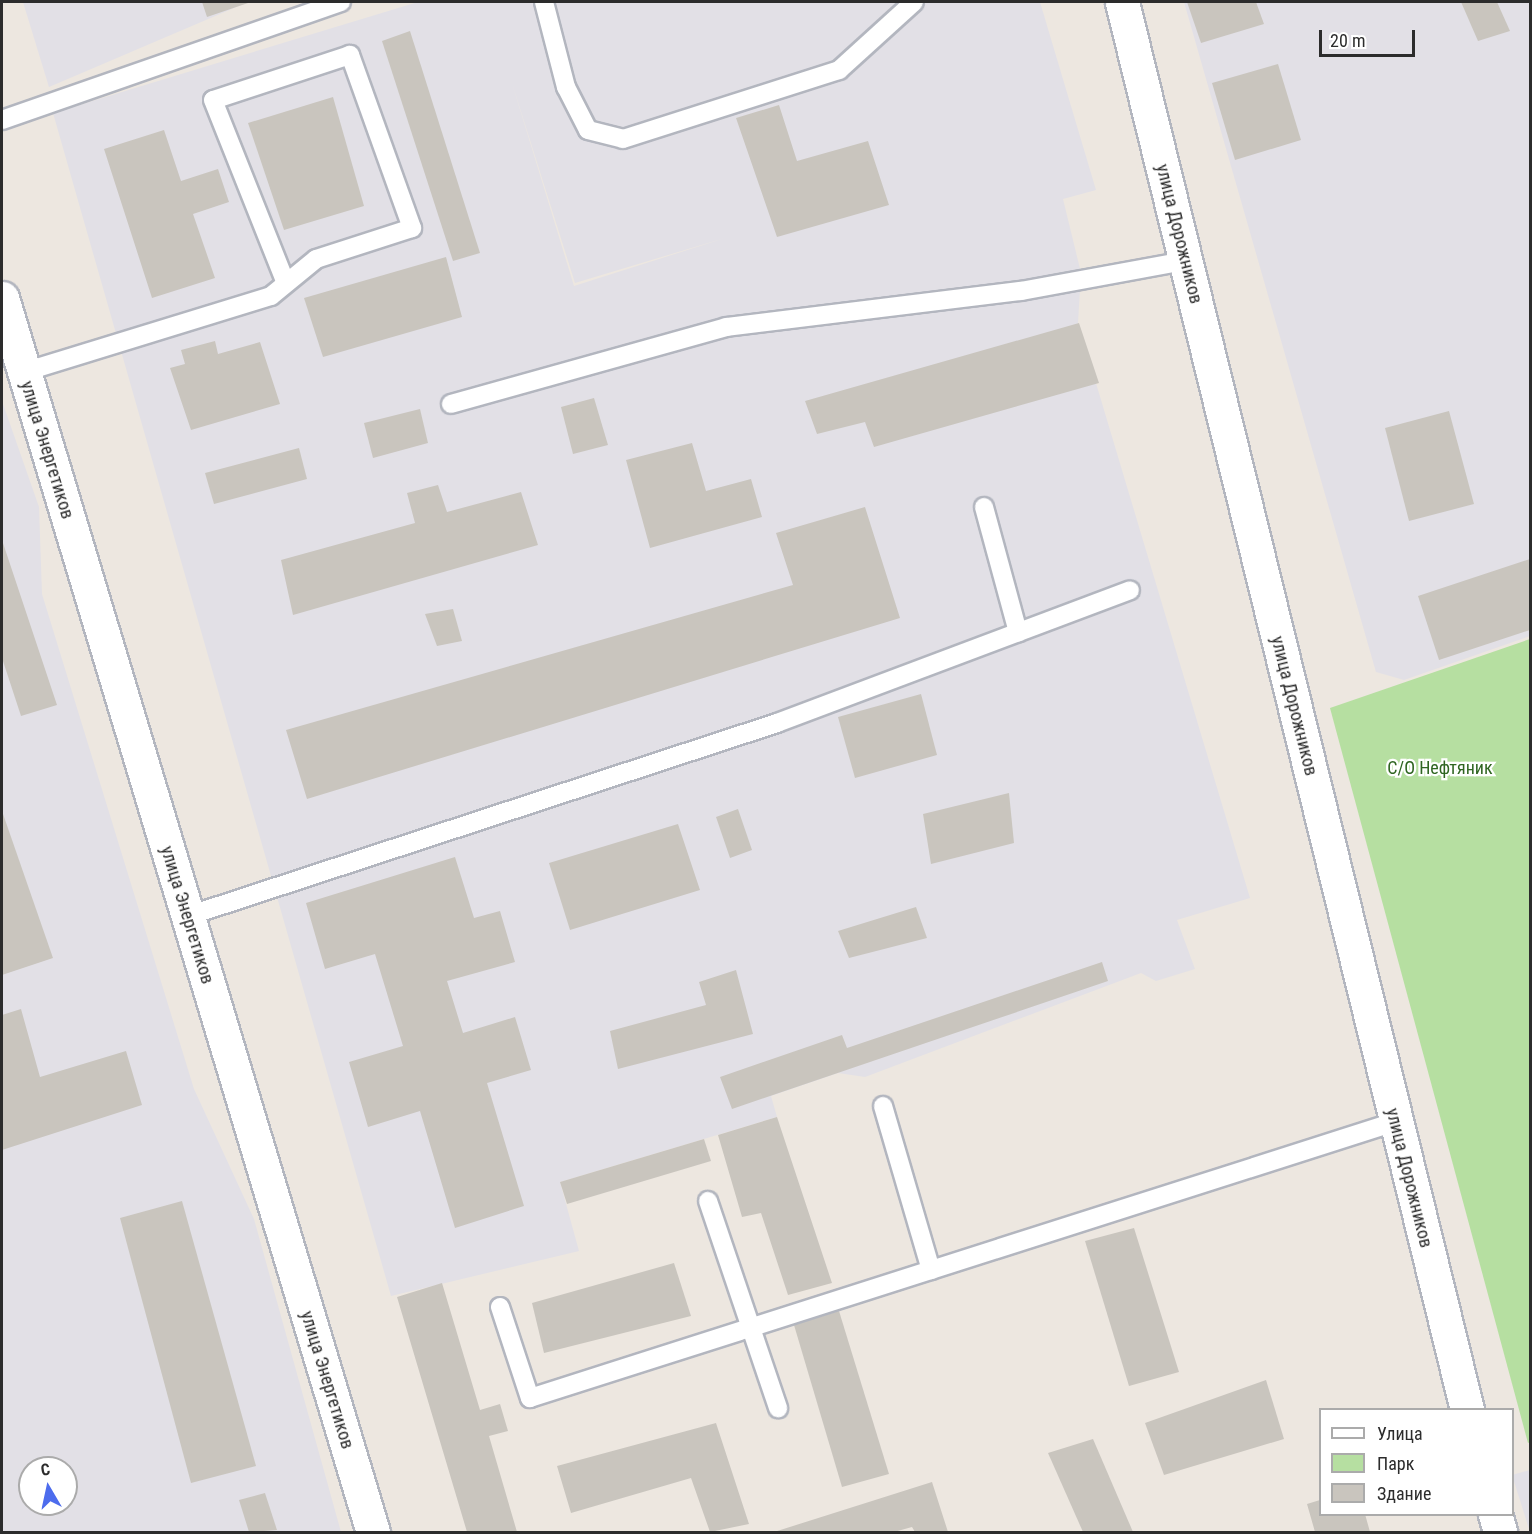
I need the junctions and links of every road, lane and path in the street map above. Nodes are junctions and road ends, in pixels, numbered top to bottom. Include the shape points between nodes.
1 (341, 2) edge
2 (544, 2) edge
3 (914, 2) edge
4 (1122, 2) edge
5 (2, 120) edge
6 (1185, 261) junction
7 (286, 283) junction
8 (2, 298) edge
9 (24, 372) junction
10 (451, 404) dead end
11 (984, 507) dead end
12 (1130, 590) dead end
13 (1018, 632) junction
14 (188, 916) junction
15 (883, 1106) dead end
16 (1395, 1122) junction
17 (708, 1201) dead end
18 (931, 1270) junction
19 (500, 1307) dead end
20 (751, 1327) junction
21 (778, 1408) dead end
22 (1466, 1408) edge
23 (1495, 1516) edge
24 (373, 1533) edge
25 (1500, 1533) edge

1 - 5 lane
2 - 3 lane via 566,87 588,130 623,139 839,70
4 - 6 street, улица Дорожников
6 - 10 lane via 1021,291 726,327
6 - 16 street, улица Дорожников
7 - 7 lane via 316,259 412,228 350,55 213,100
7 - 9 lane via 270,296
8 - 9 street, улица Энергетиков
9 - 14 street, улица Энергетиков
11 - 13 lane
12 - 13 lane
13 - 14 lane via 777,723
14 - 24 street, улица Энергетиков
15 - 18 lane
16 - 18 lane
16 - 22 street, улица Дорожников
17 - 20 lane
18 - 20 lane
19 - 20 lane via 530,1398
20 - 21 lane
23 - 25 street

